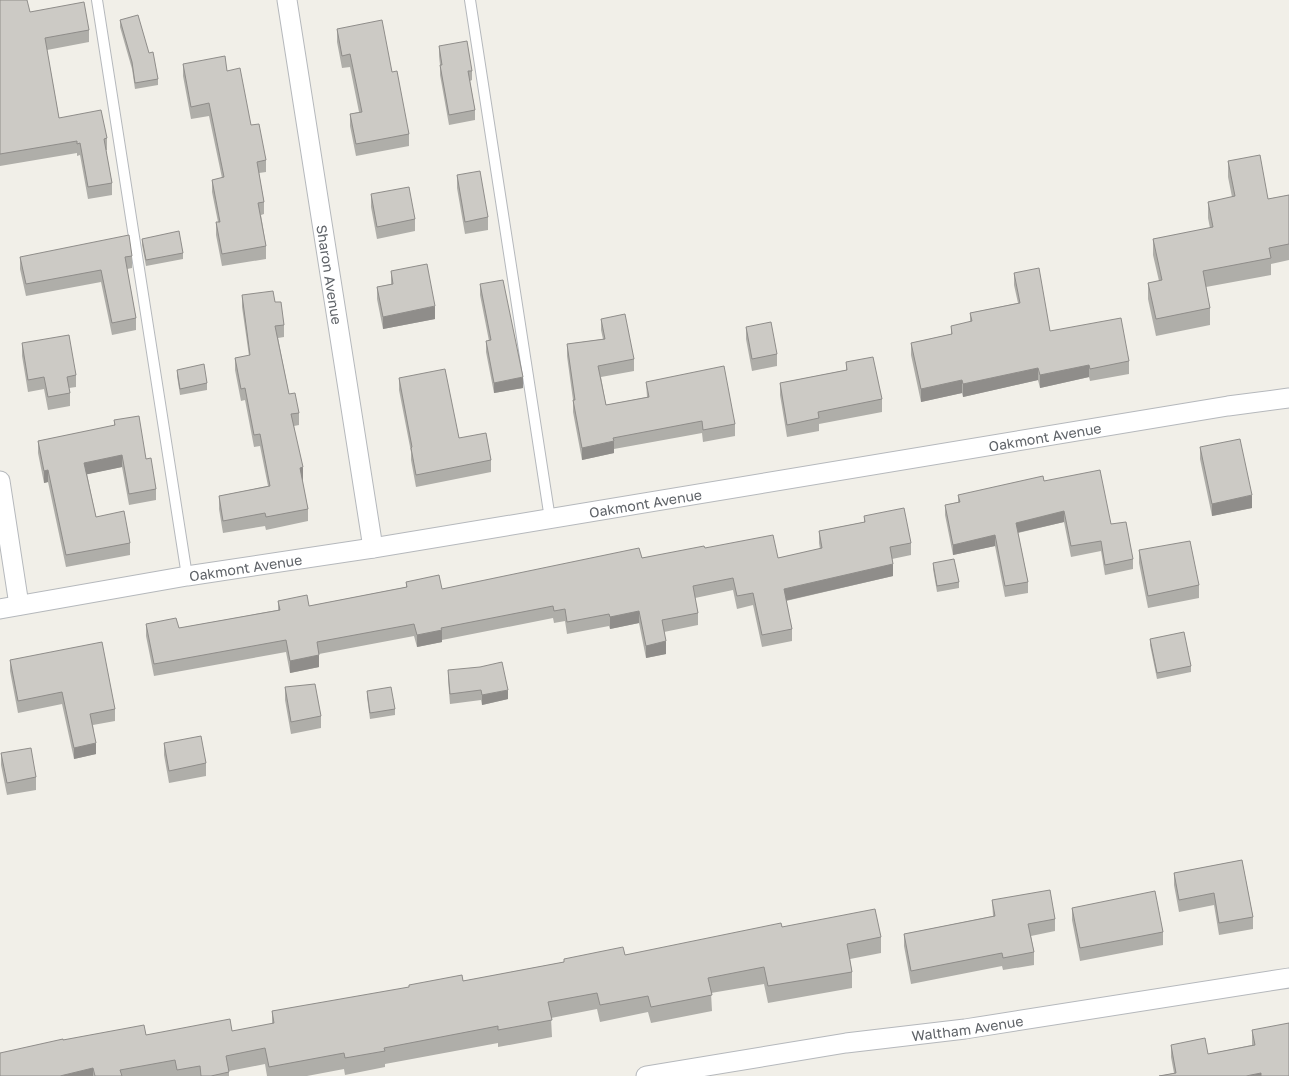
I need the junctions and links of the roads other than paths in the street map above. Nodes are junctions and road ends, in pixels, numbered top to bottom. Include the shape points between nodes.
1 (97, 0) edge
2 (287, 0) edge
3 (470, 0) edge
4 (1289, 398) edge
5 (0, 481) edge
6 (550, 519) junction
7 (373, 548) junction
8 (187, 576) junction
9 (19, 605) junction
10 (0, 608) edge
11 (1289, 978) edge
12 (646, 1076) edge

1 - 8 lane
2 - 7 street, Sharon Avenue
3 - 6 lane
4 - 6 street, Oakmont Avenue
5 - 9 street
6 - 7 street, Oakmont Avenue
7 - 8 street, Oakmont Avenue
8 - 9 street, Oakmont Avenue
9 - 10 street, Oakmont Avenue
11 - 12 street, Waltham Avenue

